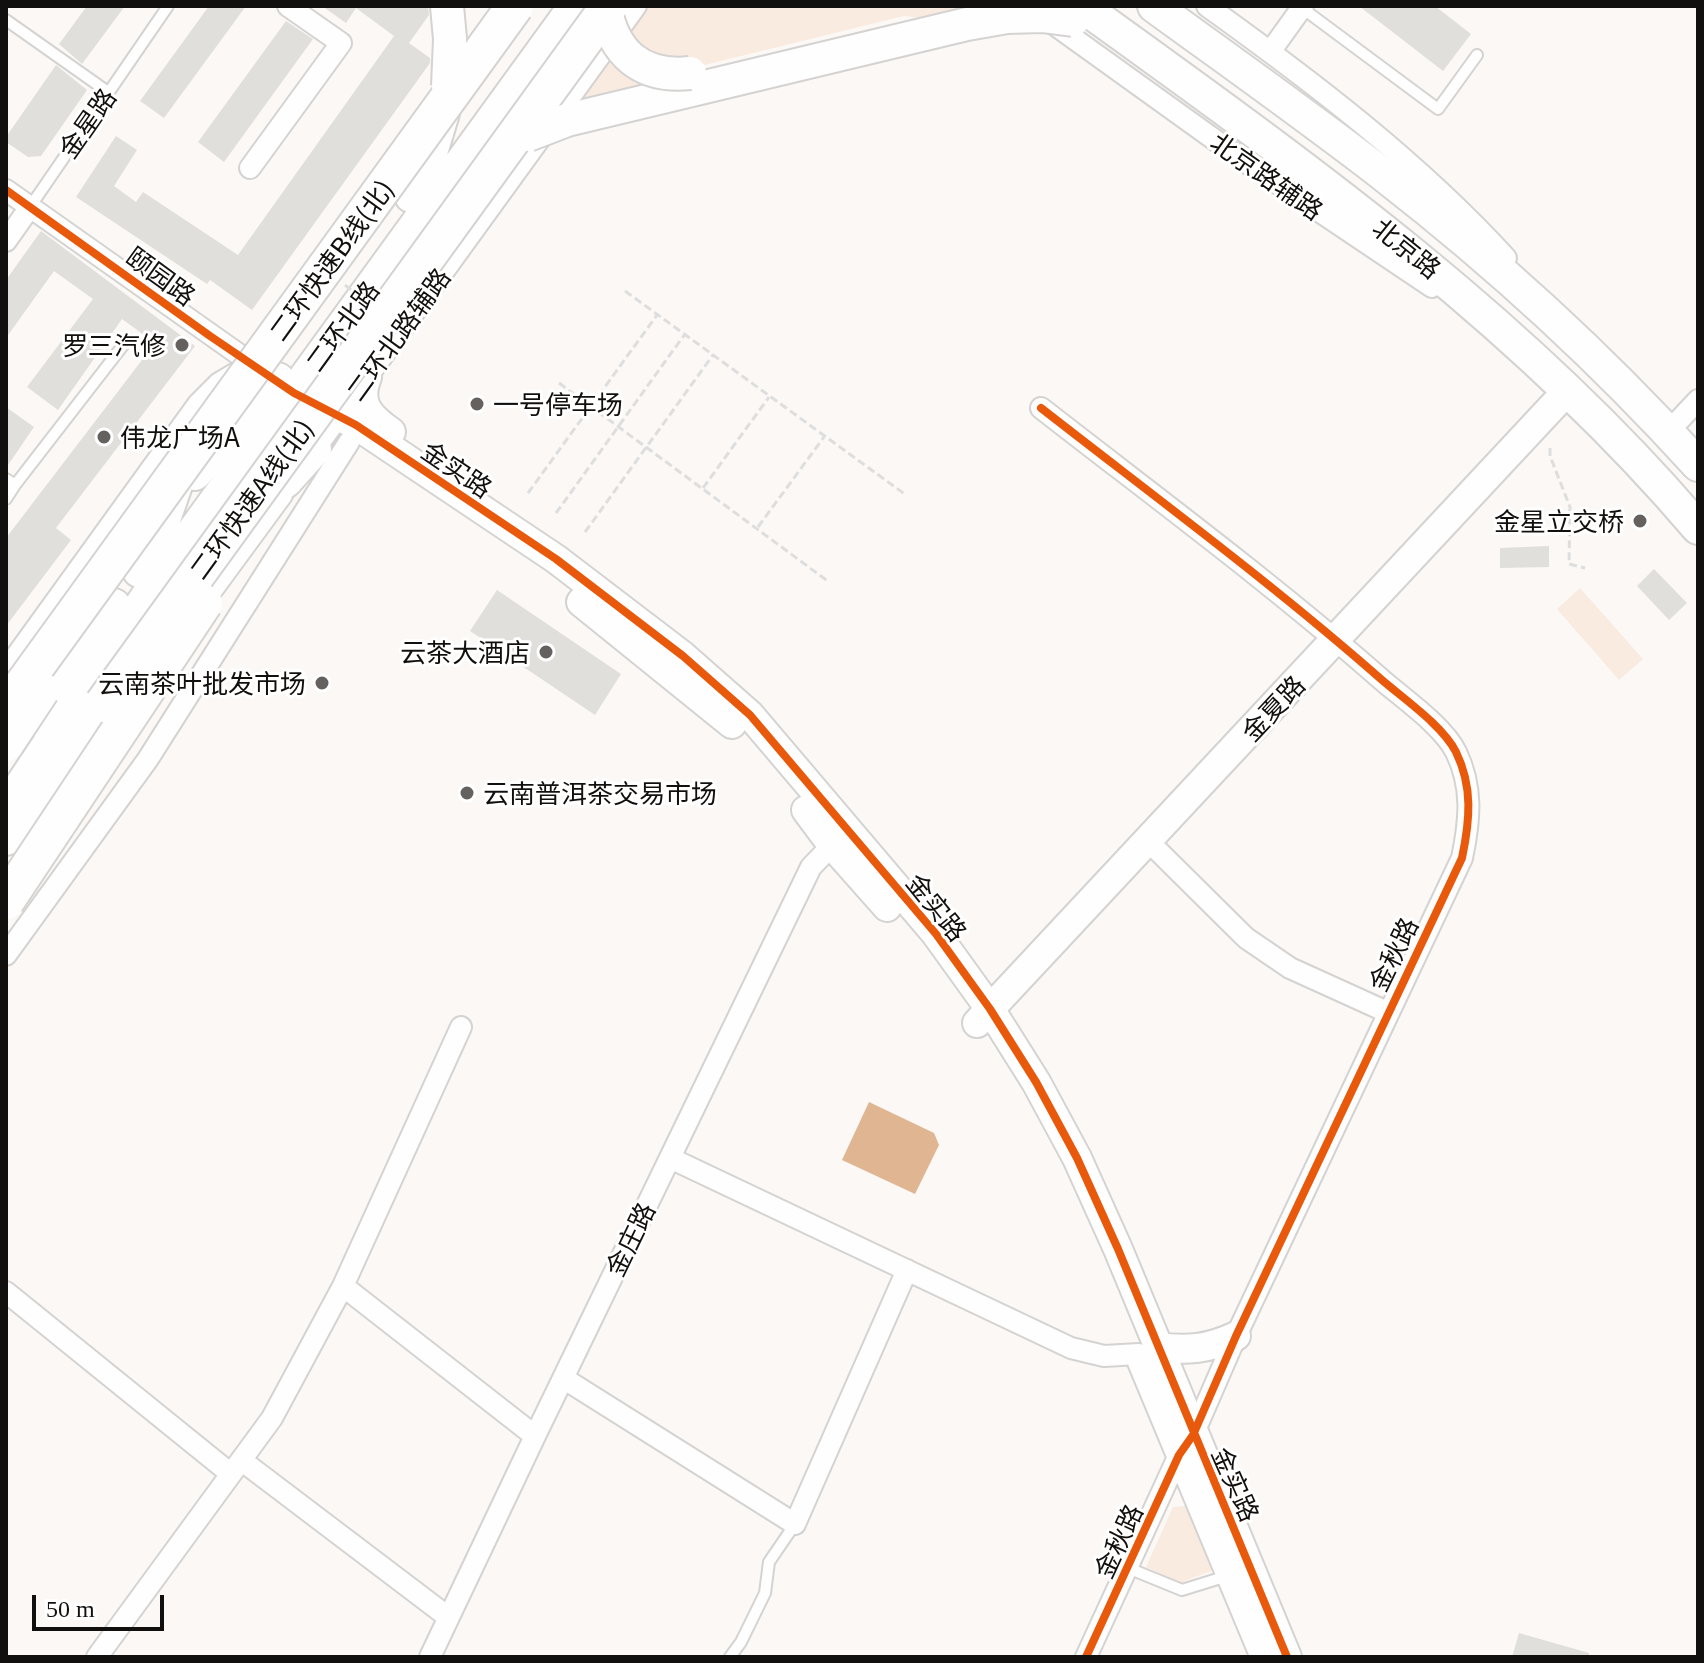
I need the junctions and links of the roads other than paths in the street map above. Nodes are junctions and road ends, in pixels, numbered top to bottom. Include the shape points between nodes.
1 (168, 6) edge
2 (288, 6) edge
3 (447, 6) edge
4 (505, 6) edge
5 (515, 6) edge
6 (549, 6) edge
7 (575, 6) edge
8 (607, 6) edge
9 (636, 6) edge
10 (933, 6) edge
11 (1154, 6) edge
12 (1161, 6) edge
13 (1207, 6) edge
14 (1303, 7) edge
15 (1018, 12) edge
16 (1077, 13) edge
17 (6, 20) edge
18 (1207, 45) junction
19 (532, 47) junction
20 (1270, 52) junction
21 (1477, 55) dead end
22 (108, 92) junction
23 (250, 168) dead end
24 (6, 190) edge
25 (420, 202) junction
26 (30, 207) junction
27 (6, 241) edge
28 (383, 300) junction
29 (1541, 307) junction
30 (1512, 338) junction
31 (128, 339) dead end
32 (266, 370) junction
33 (367, 377) junction
34 (1568, 390) junction
35 (1698, 400) edge
36 (1041, 408) dead end
37 (1668, 432) junction
38 (333, 434) junction
39 (1698, 465) edge
40 (11, 482) edge
41 (6, 499) edge
42 (502, 523) junction
43 (1698, 528) edge
44 (140, 572) junction
45 (1337, 640) junction
46 (6, 670) edge
47 (6, 708) edge
48 (6, 723) edge
49 (6, 743) edge
50 (6, 755) edge
51 (6, 808) edge
52 (6, 837) edge
53 (840, 838) junction
54 (1148, 841) junction
55 (6, 846) edge
56 (6, 901) edge
57 (6, 955) edge
58 (1387, 1012) junction
59 (984, 1016) junction
60 (461, 1027) dead end
61 (670, 1158) junction
62 (907, 1270) junction
63 (343, 1286) junction
64 (6, 1292) edge
65 (1236, 1336) junction
66 (1148, 1350) junction
67 (563, 1378) junction
68 (535, 1436) junction
69 (1186, 1445) junction
70 (236, 1467) junction
71 (795, 1524) junction
72 (1128, 1568) junction
73 (1232, 1575) junction
74 (448, 1617) junction
75 (97, 1657) edge
76 (430, 1657) edge
77 (730, 1657) edge
78 (1086, 1657) edge
79 (1265, 1657) edge
80 (1287, 1657) edge

1 - 22 lane, 金星路
2 - 23 street via 341,43
3 - 25 main road, bridge via 448,86
4 - 32 street
5 - 32 highway, 二环快速B线(北), bridge
6 - 19 main road, 二环北路
7 - 19 main road, 二环北路
8 - 10 main road, bridge via 615,39 630,58 650,70 676,74 904,22
8 - 28 highway, 二环快速A线(北), bridge
9 - 33 street, 二环北路辅路
11 - 18 main road, 北京路
12 - 18 main road
13 - 20 street
14 - 20 street
14 - 21 lane via 1438,109
15 - 16 main road, 北京路, bridge
15 - 25 main road, 北京路, bridge via 567,120 528,135
15 - 30 street, 北京路辅路
16 - 30 main road, 北京路 via 1183,79 1360,209
17 - 22 lane
18 - 29 main road, 北京路 via 1440,219
19 - 25 main road, 二环北路
20 - 29 street via 1448,200 1518,272
22 - 26 lane, 金星路
24 - 26 street, 颐园路
25 - 32 main road, 二环北路
26 - 27 street, 金星路
26 - 32 street, 颐园路
28 - 52 highway, 二环快速A线(北), bridge
28 - 56 highway, bridge via 207,599
29 - 37 main road, 北京路
30 - 34 main road, 北京路
31 - 40 lane
32 - 38 street, 金实路
32 - 44 main road, 二环北路
32 - 44 highway via 243,416 171,502
32 - 46 street via 219,383 198,404
32 - 47 highway, 二环快速B线(北), bridge
32 - 49 highway, bridge
33 - 38 street, 二环北路辅路
33 - 42 street via 363,398 374,420 472,487
34 - 43 main road, 北京路
34 - 45 street, 金夏路
35 - 37 street
36 - 45 street, 金秋路
37 - 39 main road, 北京路
38 - 42 street, 金实路 via 356,425
38 - 44 main road via 286,481 184,554
38 - 53 street, 金实路 via 542,572 669,671 735,726
38 - 55 street, 二环北路辅路 via 176,640
38 - 57 street via 148,759
40 - 41 lane
42 - 53 street, 金实路 via 648,629 750,715
44 - 48 highway
44 - 50 main road, 二环北路
44 - 51 main road, 二环北路
45 - 54 street, 金夏路
45 - 58 street, 金秋路 via 1455,748 1468,782 1470,821 1462,858
53 - 59 street, 金实路 via 921,945
53 - 61 street, 金庄路 via 811,867
54 - 58 street via 1246,938 1290,968
54 - 59 street, 金夏路
58 - 65 street, 金秋路
59 - 66 street, 金实路
60 - 63 street
61 - 62 street
61 - 67 street, 金庄路
62 - 66 street via 1071,1348 1104,1356
62 - 71 street
63 - 68 street
63 - 70 street via 272,1418
64 - 70 street
65 - 66 street via 1197,1349
65 - 69 street, 金秋路
66 - 69 street, 金实路
67 - 68 street, 金庄路
67 - 71 street
68 - 74 street, 金庄路
69 - 72 street, 金秋路
69 - 73 street, 金实路
69 - 80 street, 金实路
70 - 74 street
70 - 75 street
71 - 77 lane via 769,1562 765,1593
72 - 73 lane via 1182,1590
72 - 78 street, 金秋路
73 - 79 street, 金实路
74 - 76 street, 金庄路

